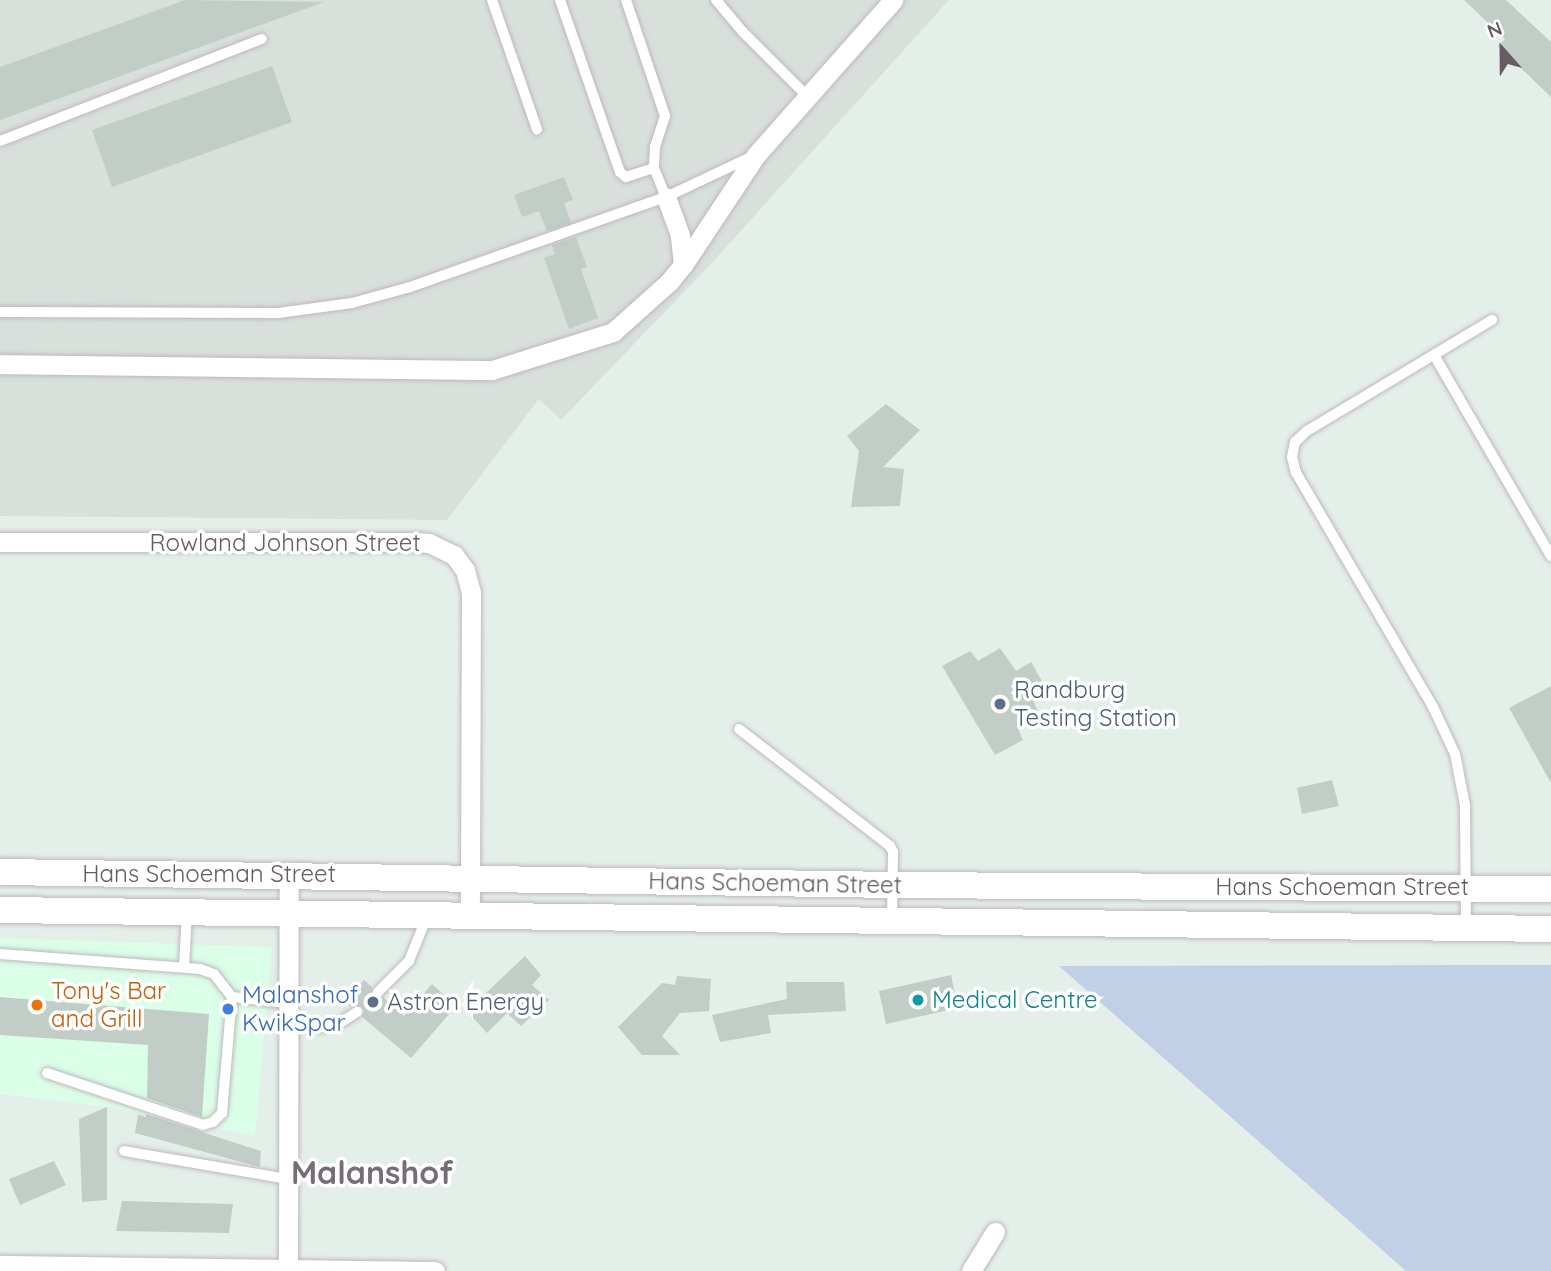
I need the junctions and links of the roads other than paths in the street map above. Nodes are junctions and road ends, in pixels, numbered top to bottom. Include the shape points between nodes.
1 (492, 0) edge
2 (560, 0) edge
3 (626, 0) edge
4 (716, 0) edge
5 (894, 0) edge
6 (262, 39) dead end
7 (808, 98) junction
8 (537, 129) dead end
9 (0, 141) edge
10 (756, 155) junction
11 (654, 168) junction
12 (666, 197) junction
13 (683, 265) junction
14 (0, 312) edge
15 (1492, 320) dead end
16 (1434, 355) junction
17 (0, 364) edge
18 (0, 542) edge
19 (1551, 556) edge
20 (739, 729) dead end
21 (0, 872) edge
22 (289, 875) junction
23 (471, 878) junction
24 (893, 885) junction
25 (1466, 887) junction
26 (1551, 889) edge
27 (0, 910) edge
28 (187, 912) junction
29 (289, 913) junction
30 (427, 916) junction
31 (470, 916) junction
32 (891, 921) junction
33 (1466, 928) junction
34 (1551, 929) edge
35 (0, 954) edge
36 (184, 968) junction
37 (377, 992) dead end
38 (232, 997) junction
39 (357, 1012) dead end
40 (289, 1013) junction
41 (47, 1073) dead end
42 (124, 1151) dead end
43 (288, 1179) junction
44 (995, 1232) dead end
45 (0, 1265) edge
46 (288, 1271) edge
47 (435, 1271) edge
48 (971, 1271) edge

1 - 8 lane
2 - 11 lane via 620,172 626,177
3 - 11 lane via 665,116 654,147
4 - 7 lane
5 - 7 street
6 - 9 lane
7 - 10 street
10 - 12 lane
10 - 13 street
11 - 12 lane
12 - 13 street via 680,235
12 - 14 lane via 410,288 352,303 239,314
13 - 17 street via 613,332 492,370
15 - 16 lane
16 - 19 lane
16 - 25 lane via 1307,431 1295,442 1292,457 1296,473 1433,707 1455,754 1465,806
18 - 23 street, Rowland Johnson Street via 416,542 454,555 466,570 471,592
20 - 24 lane via 884,839 893,852
21 - 22 main road, Hans Schoeman Street
22 - 23 main road, Hans Schoeman Street
22 - 29 street
23 - 24 main road, Hans Schoeman Street
23 - 31 street, Rowland Johnson Street
24 - 25 main road, Hans Schoeman Street
24 - 32 lane
25 - 26 main road, Hans Schoeman Street
25 - 33 lane
27 - 28 main road, Hans Schoeman Street
28 - 29 main road, Hans Schoeman Street
28 - 36 lane
29 - 30 main road, Hans Schoeman Street
29 - 40 street
30 - 31 main road, Hans Schoeman Street
30 - 37 lane via 409,961
31 - 32 main road, Hans Schoeman Street
32 - 33 main road, Hans Schoeman Street
33 - 34 main road, Hans Schoeman Street
35 - 36 lane
36 - 38 lane via 214,974
38 - 40 lane
38 - 41 lane via 222,1113 213,1122 190,1123
39 - 40 lane via 332,1025
40 - 43 street
42 - 43 lane
43 - 46 street
44 - 48 street
45 - 46 street
46 - 47 street

